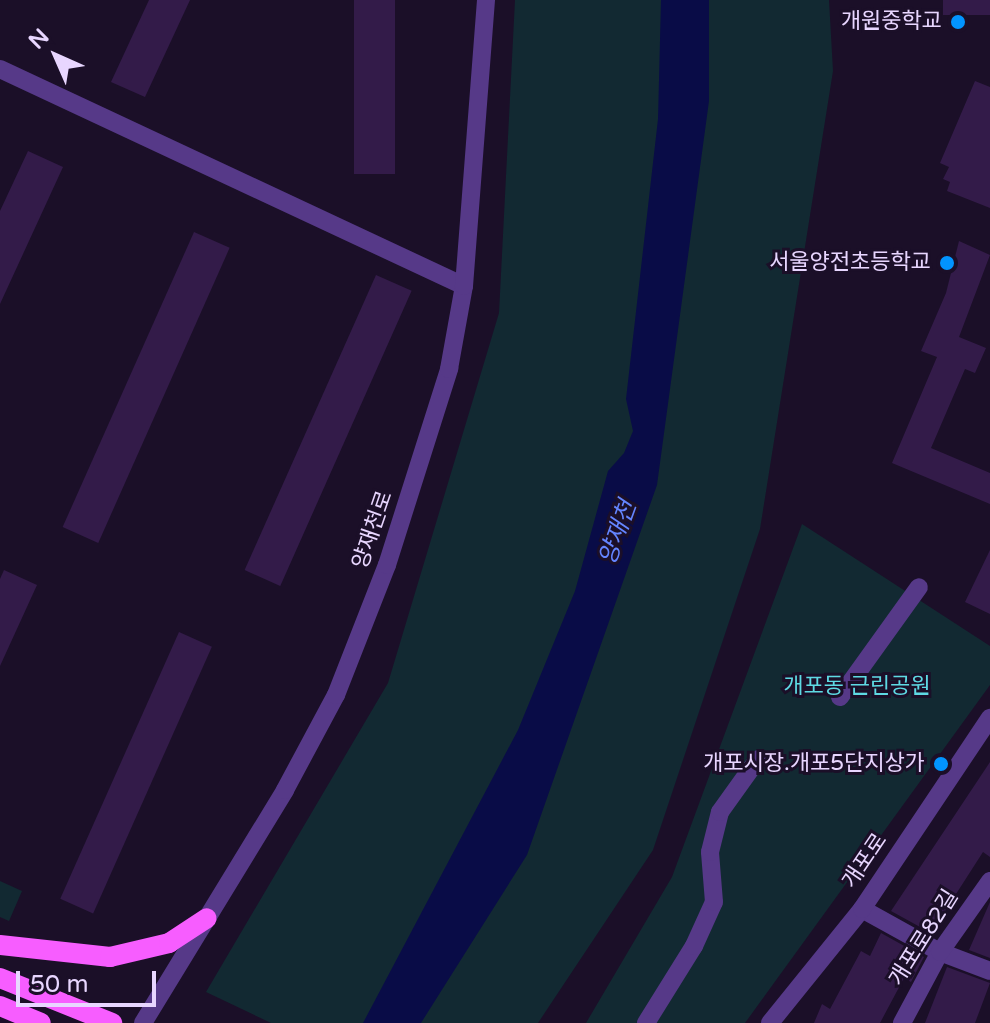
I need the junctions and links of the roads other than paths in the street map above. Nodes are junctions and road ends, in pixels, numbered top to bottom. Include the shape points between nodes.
1 (486, 0) edge
2 (0, 69) edge
3 (464, 286) junction
4 (919, 587) dead end
5 (840, 697) dead end
6 (990, 718) edge
7 (758, 759) dead end
8 (990, 881) edge
9 (862, 909) junction
10 (207, 918) junction
11 (0, 945) edge
12 (940, 952) junction
13 (990, 971) edge
14 (0, 978) edge
15 (0, 1006) edge
16 (41, 1023) edge
17 (112, 1023) edge
18 (143, 1023) edge
19 (646, 1023) edge
20 (770, 1023) edge
21 (902, 1023) edge

1 - 3 street, 양재천로
2 - 3 street
3 - 10 street, 양재천로 via 428,444 336,695
4 - 5 street
6 - 9 street, 개포로
7 - 19 street via 720,812 710,852 714,902 694,946
8 - 12 street, 개포로82길
9 - 12 street
9 - 20 street, 개포로
10 - 11 main road via 169,943 110,957
10 - 18 street, 양재천로
12 - 13 street
12 - 21 street, 개포로82길
14 - 17 main road
15 - 16 main road

